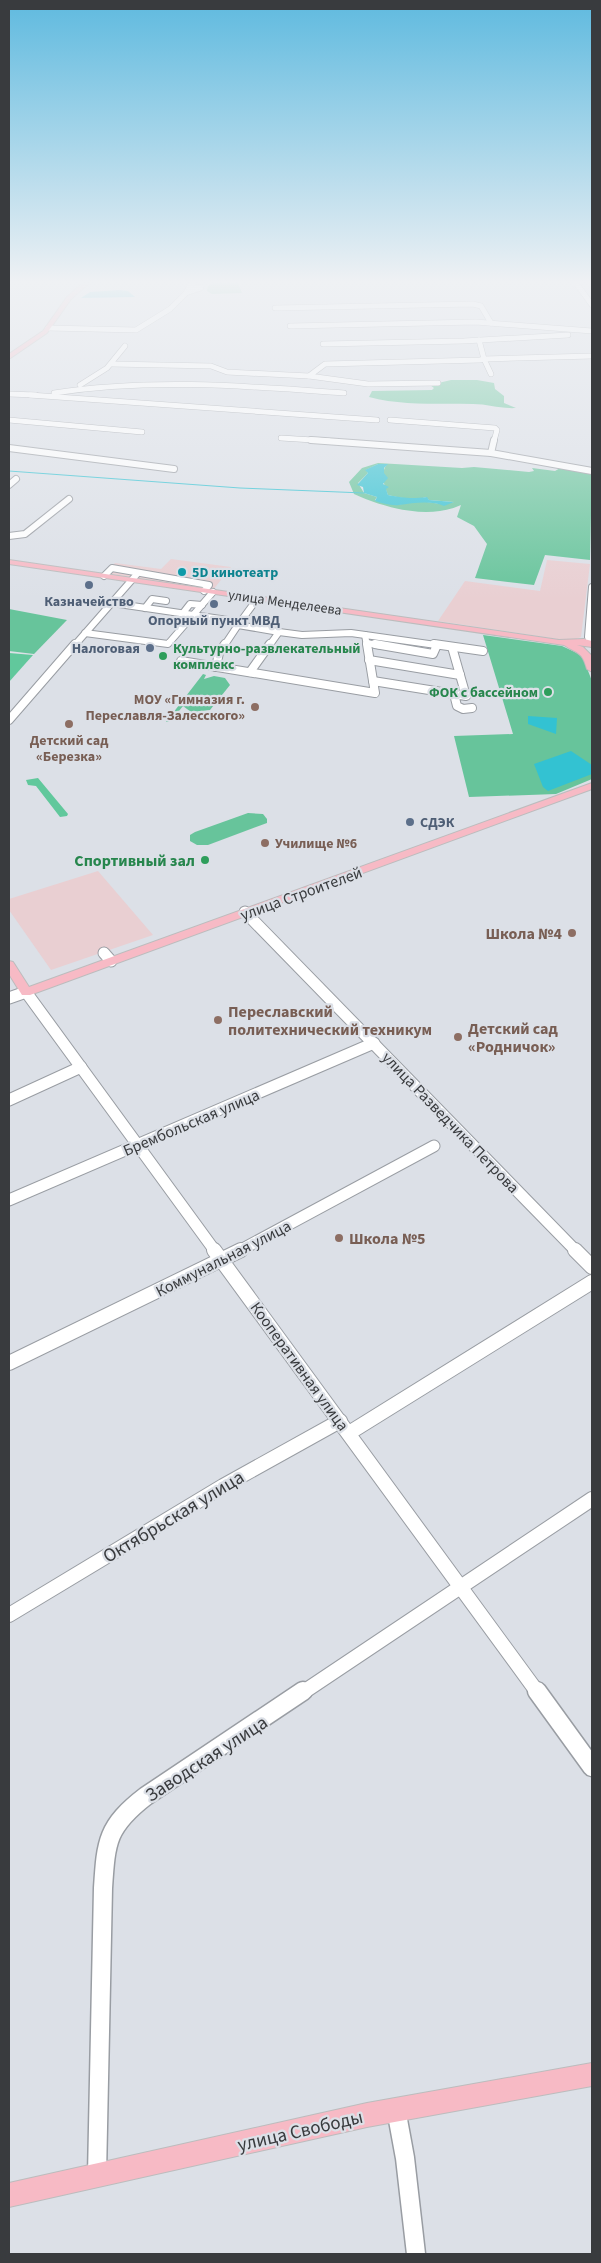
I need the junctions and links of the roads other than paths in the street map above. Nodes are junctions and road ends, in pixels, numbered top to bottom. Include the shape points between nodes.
1 (73, 389) edge
2 (86, 389) edge
3 (282, 389) edge
4 (70, 390) junction
5 (344, 393) dead end
6 (9, 395) edge
7 (30, 395) junction
8 (9, 420) edge
9 (377, 420) dead end
10 (390, 420) dead end
11 (142, 432) dead end
12 (281, 438) dead end
13 (9, 448) edge
14 (491, 453) junction
15 (174, 469) dead end
16 (592, 471) edge
17 (16, 479) dead end
18 (9, 485) edge
19 (69, 499) dead end
20 (9, 536) edge
21 (9, 562) edge
22 (135, 577) junction
23 (592, 587) edge
24 (208, 591) junction
25 (257, 598) junction
26 (166, 601) dead end
27 (112, 603) junction
28 (202, 605) junction
29 (144, 608) junction
30 (183, 614) junction
31 (194, 615) junction
32 (240, 624) junction
33 (279, 632) junction
34 (85, 633) junction
35 (365, 635) junction
36 (367, 644) junction
37 (438, 645) junction
38 (579, 646) junction
39 (591, 646) edge
40 (452, 647) junction
41 (483, 651) dead end
42 (369, 660) junction
43 (181, 661) dead end
44 (216, 667) junction
45 (592, 669) edge
46 (250, 672) junction
47 (460, 675) junction
48 (373, 680) junction
49 (454, 694) junction
50 (472, 708) dead end
51 (9, 720) edge
52 (592, 786) edge
53 (245, 912) junction
54 (9, 965) edge
55 (26, 992) junction
56 (9, 998) edge
57 (374, 1043) junction
58 (81, 1067) junction
59 (9, 1100) edge
60 (138, 1145) junction
61 (434, 1146) dead end
62 (9, 1200) edge
63 (222, 1260) junction
64 (592, 1267) edge
65 (592, 1282) edge
66 (9, 1364) edge
67 (345, 1427) junction
68 (592, 1499) edge
69 (462, 1588) junction
70 (9, 1615) edge
71 (592, 1767) edge
72 (592, 2074) edge
73 (396, 2109) junction
74 (97, 2175) junction
75 (9, 2195) edge
76 (416, 2254) edge

1 - 4 street
2 - 4 street
3 - 5 street
4 - 7 street
6 - 7 street
7 - 9 street
8 - 11 street
10 - 14 street via 495,428
12 - 14 street
13 - 15 street
14 - 16 street
17 - 18 street
19 - 20 street via 25,534
21 - 22 main road, улица Менделеева via 104,576
22 - 24 main road, улица Менделеева
22 - 27 street
23 - 39 street
24 - 25 main road, улица Менделеева
24 - 28 street
25 - 32 street
25 - 38 main road, улица Менделеева
26 - 29 street via 152,599
27 - 29 street
27 - 34 street
28 - 30 street via 190,604
28 - 31 street
29 - 30 street
30 - 31 street
31 - 32 street
31 - 34 street via 168,644
32 - 33 street
32 - 44 street via 219,653
33 - 35 street via 302,635 350,631
33 - 46 street
34 - 51 street
35 - 36 street
35 - 37 street
36 - 37 street via 433,654
36 - 42 street
37 - 40 street
38 - 39 main road
38 - 39 street
39 - 45 main road
40 - 41 street
40 - 47 street
42 - 47 street
42 - 48 street
43 - 44 street
44 - 46 street
46 - 48 street via 375,693
47 - 49 street via 466,696
48 - 49 street
49 - 50 street via 457,707
52 - 53 main road, улица Строителей
53 - 55 main road, улица Строителей via 107,957
53 - 57 street, улица Разведчика Петрова
54 - 55 main road, Кооперативная улица
55 - 56 street, улица Строителей
55 - 58 street, Кооперативная улица
57 - 60 street, Брембольская улица
57 - 64 street, улица Разведчика Петрова
58 - 59 street
58 - 60 street, Кооперативная улица
60 - 62 street, Брембольская улица
60 - 63 street, Кооперативная улица
61 - 63 street, Коммунальная улица
63 - 66 street, Коммунальная улица
63 - 67 street, Кооперативная улица
65 - 67 street, Октябрьская улица
67 - 69 street, Кооперативная улица
67 - 70 street, Октябрьская улица via 223,1486
68 - 69 street, Заводская улица
69 - 71 street, Кооперативная улица
69 - 74 street, Заводская улица via 132,1807 115,1828 106,1847 103,1888
72 - 73 main road, улица Свободы
73 - 74 main road, улица Свободы
73 - 76 street
74 - 75 main road, улица Свободы

